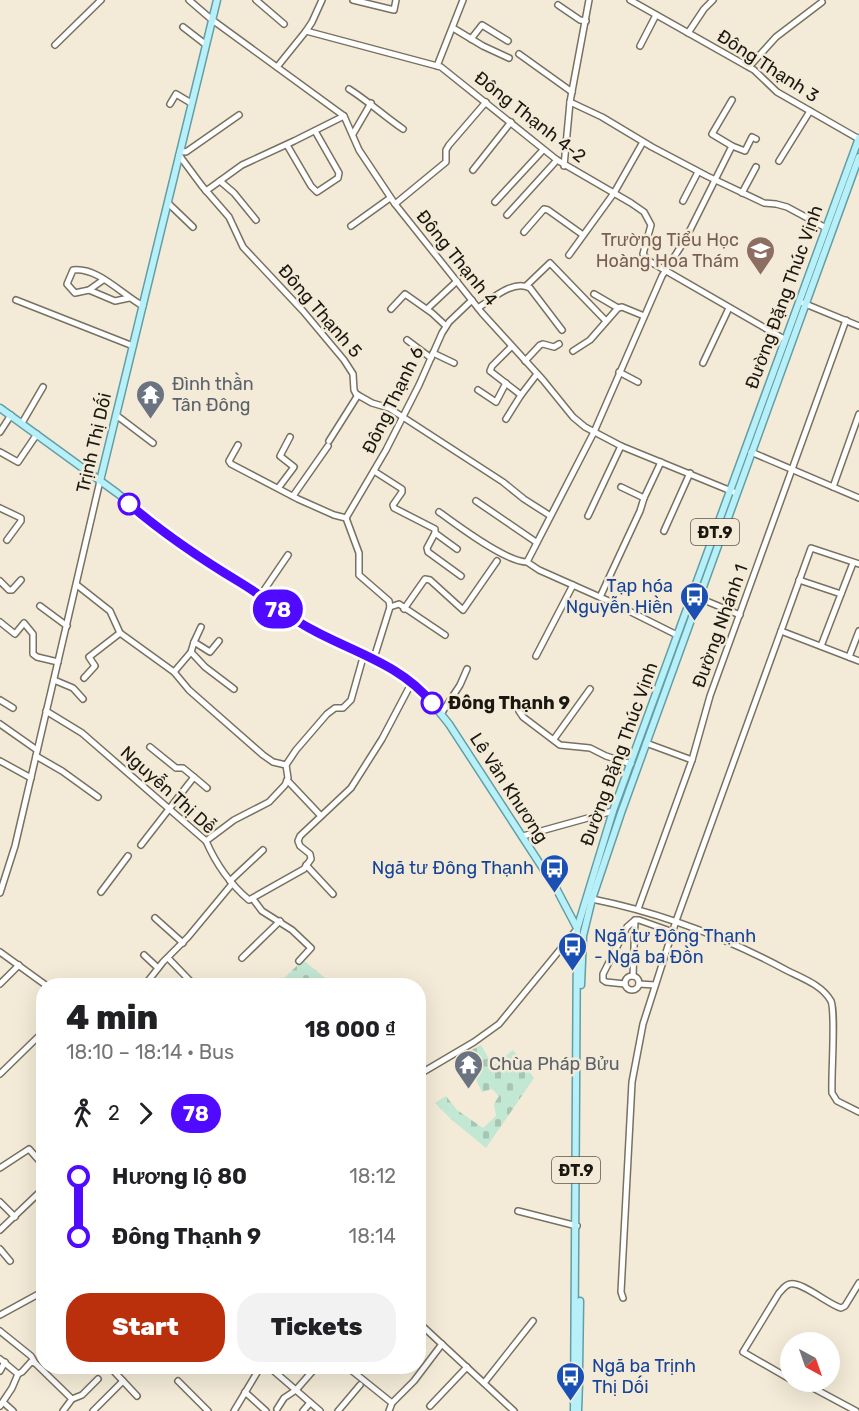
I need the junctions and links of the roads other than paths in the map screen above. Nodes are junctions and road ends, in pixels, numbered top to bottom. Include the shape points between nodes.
1 (101, 0) edge
2 (189, 0) edge
3 (217, 0) edge
4 (256, 0) edge
5 (322, 0) edge
6 (353, 0) edge
7 (396, 0) edge
8 (463, 0) edge
9 (589, 0) edge
10 (630, 0) edge
11 (713, 0) edge
12 (822, 2) dead end
13 (558, 5) dead end
14 (656, 15) junction
15 (211, 19) junction
16 (586, 21) junction
17 (284, 24) dead end
18 (183, 27) dead end
19 (453, 28) junction
20 (306, 31) junction
21 (688, 33) junction
22 (471, 39) junction
23 (508, 41) dead end
24 (205, 44) junction
25 (55, 45) dead end
26 (640, 46) dead end
27 (519, 54) dead end
28 (509, 58) dead end
29 (437, 66) junction
30 (748, 67) junction
31 (277, 68) junction
32 (349, 89) dead end
33 (572, 92) junction
34 (732, 100) dead end
35 (486, 102) junction
36 (570, 102) junction
37 (191, 103) junction
38 (371, 103) junction
39 (170, 104) dead end
40 (810, 111) junction
41 (239, 115) dead end
42 (345, 116) junction
43 (511, 122) junction
44 (403, 129) dead end
45 (315, 131) junction
46 (353, 134) junction
47 (756, 139) dead end
48 (859, 139) edge
49 (643, 142) junction
50 (287, 145) junction
51 (732, 146) junction
52 (543, 150) junction
53 (180, 153) junction
54 (859, 157) edge
55 (556, 160) junction
56 (779, 161) dead end
57 (564, 166) junction
58 (756, 167) dead end
59 (473, 170) dead end
60 (698, 172) junction
61 (220, 181) junction
62 (716, 181) junction
63 (206, 191) junction
64 (614, 193) junction
65 (742, 194) junction
66 (390, 198) junction
67 (683, 201) dead end
68 (495, 202) dead end
69 (168, 203) junction
70 (395, 204) junction
71 (507, 215) dead end
72 (256, 220) dead end
73 (351, 226) dead end
74 (194, 227) dead end
75 (826, 228) junction
76 (524, 232) dead end
77 (583, 235) junction
78 (569, 255) dead end
79 (664, 271) junction
80 (103, 280) junction
81 (456, 281) junction
82 (526, 286) junction
83 (89, 290) junction
84 (594, 294) dead end
85 (129, 298) junction
86 (16, 300) dead end
87 (472, 300) junction
88 (802, 302) junction
89 (143, 306) junction
90 (478, 308) junction
91 (618, 308) junction
92 (729, 308) junction
93 (391, 309) dead end
94 (427, 309) junction
95 (644, 316) junction
96 (846, 320) junction
97 (606, 321) junction
98 (446, 326) junction
99 (859, 326) edge
100 (562, 330) dead end
101 (784, 339) junction
102 (407, 340) dead end
103 (559, 344) dead end
104 (133, 346) junction
105 (511, 347) junction
106 (573, 351) dead end
107 (432, 356) junction
108 (525, 361) junction
109 (454, 363) dead end
110 (703, 363) dead end
111 (619, 372) junction
112 (537, 374) junction
113 (638, 382) dead end
114 (506, 383) junction
115 (43, 387) dead end
116 (478, 390) dead end
117 (520, 394) junction
118 (358, 395) junction
119 (0, 408) edge
120 (859, 414) edge
121 (11, 415) junction
122 (116, 415) junction
123 (402, 417) junction
124 (506, 418) dead end
125 (22, 423) junction
126 (0, 432) edge
127 (594, 432) junction
128 (37, 434) junction
129 (290, 437) dead end
130 (153, 444) dead end
131 (238, 445) dead end
132 (621, 446) junction
133 (0, 452) edge
134 (751, 452) junction
135 (662, 462) junction
136 (792, 470) junction
137 (374, 471) junction
138 (690, 473) junction
139 (100, 481) junction
140 (621, 487) dead end
141 (833, 487) junction
142 (279, 488) junction
143 (733, 492) junction
144 (293, 496) junction
145 (644, 498) junction
146 (859, 498) edge
147 (476, 501) dead end
148 (0, 508) edge
149 (439, 512) dead end
150 (549, 515) junction
151 (588, 516) dead end
152 (346, 518) junction
153 (664, 531) dead end
154 (435, 533) junction
155 (8, 540) dead end
156 (536, 542) junction
157 (457, 549) dead end
158 (288, 555) dead end
159 (497, 561) dead end
160 (527, 562) junction
161 (856, 564) edge
162 (461, 576) dead end
163 (21, 580) dead end
164 (799, 580) junction
165 (0, 581) edge
166 (77, 585) junction
167 (573, 585) junction
168 (841, 594) junction
169 (260, 596) junction
170 (600, 597) junction
171 (699, 598) junction
172 (40, 606) dead end
173 (390, 607) junction
174 (404, 609) junction
175 (740, 615) junction
176 (0, 622) edge
177 (67, 626) junction
178 (201, 627) dead end
179 (781, 631) junction
180 (859, 631) edge
181 (120, 633) junction
182 (445, 635) dead end
183 (677, 635) junction
184 (219, 641) dead end
185 (194, 642) junction
186 (821, 646) junction
187 (190, 652) junction
188 (364, 654) junction
189 (536, 656) dead end
190 (849, 657) junction
191 (374, 658) junction
192 (859, 661) edge
193 (58, 662) junction
194 (467, 669) dead end
195 (174, 672) junction
196 (84, 678) dead end
197 (54, 680) junction
198 (412, 682) junction
199 (234, 689) dead end
200 (590, 689) dead end
201 (83, 699) dead end
202 (0, 700) edge
203 (13, 708) dead end
204 (46, 711) junction
205 (519, 711) dead end
206 (441, 714) junction
207 (0, 724) edge
208 (554, 739) junction
209 (646, 743) junction
210 (150, 747) dead end
211 (37, 753) junction
212 (692, 760) junction
213 (0, 761) edge
214 (631, 764) junction
215 (286, 765) junction
216 (194, 777) junction
217 (31, 778) junction
218 (287, 780) junction
219 (207, 788) dead end
220 (98, 797) dead end
221 (169, 809) junction
222 (614, 811) junction
223 (321, 816) junction
224 (523, 836) junction
225 (206, 841) junction
226 (141, 845) dead end
227 (263, 850) dead end
228 (128, 856) dead end
229 (306, 865) junction
230 (231, 883) junction
231 (0, 892) edge
232 (101, 892) dead end
233 (333, 894) dead end
234 (254, 899) junction
235 (592, 899) junction
236 (638, 909) junction
237 (155, 918) dead end
238 (635, 920) junction
239 (280, 921) junction
240 (676, 921) junction
241 (580, 930) junction
242 (673, 932) junction
243 (183, 943) junction
244 (0, 952) edge
245 (144, 955) dead end
246 (168, 958) junction
247 (242, 958) dead end
248 (298, 961) dead end
249 (18, 965) junction
250 (158, 968) junction
251 (633, 976) junction
252 (36, 978) edge
253 (150, 978) edge
254 (187, 978) edge
255 (0, 984) edge
256 (625, 984) junction
257 (639, 984) junction
258 (655, 985) junction
259 (36, 1039) edge
260 (426, 1070) edge
261 (0, 1074) edge
262 (859, 1112) edge
263 (36, 1157) edge
264 (0, 1168) edge
265 (36, 1196) edge
266 (0, 1202) edge
267 (518, 1211) dead end
268 (15, 1217) junction
269 (577, 1226) junction
270 (0, 1230) edge
271 (0, 1249) edge
272 (10, 1261) dead end
273 (859, 1283) edge
274 (36, 1295) edge
275 (623, 1299) dead end
276 (0, 1315) edge
277 (533, 1321) dead end
278 (426, 1329) edge
279 (0, 1330) edge
280 (442, 1344) junction
281 (2, 1361) edge
282 (35, 1363) joint
283 (426, 1365) edge
284 (467, 1367) junction
285 (0, 1371) edge
286 (780, 1373) edge
287 (18, 1374) junction
288 (46, 1374) edge
289 (116, 1374) edge
290 (256, 1374) edge
291 (277, 1374) edge
292 (310, 1374) edge
293 (356, 1374) edge
294 (419, 1374) edge
295 (98, 1379) dead end
296 (123, 1381) junction
297 (178, 1381) dead end
298 (484, 1383) junction
299 (360, 1385) dead end
300 (296, 1390) junction
301 (245, 1392) junction
302 (821, 1392) edge
303 (137, 1396) dead end
304 (72, 1399) junction
305 (310, 1402) junction
306 (392, 1403) junction
307 (1, 1404) edge
308 (430, 1406) dead end
309 (277, 1408) dead end
310 (13, 1411) edge
311 (63, 1411) edge
312 (93, 1411) edge
313 (208, 1411) edge
314 (234, 1411) edge
315 (266, 1411) edge
316 (303, 1411) edge
317 (320, 1411) edge
318 (338, 1411) edge
319 (389, 1411) edge
320 (514, 1411) edge
321 (576, 1411) edge
322 (856, 1411) edge

1 - 25 street
2 - 15 street
3 - 15 main road, Trịnh Thị Dối
4 - 17 street
5 - 20 street
6 - 7 street via 394,10
8 - 19 street
9 - 16 street
10 - 14 street, Đông Thạnh 3
11 - 21 street
12 - 30 street via 776,36
13 - 16 street
14 - 21 street, Đông Thạnh 3
14 - 26 street
15 - 24 main road, Trịnh Thị Dối
15 - 31 street
16 - 33 street
18 - 24 street
19 - 22 street
19 - 29 street
20 - 29 street, Đông Thạnh 4-2
20 - 31 street
21 - 30 street, Đông Thạnh 3
22 - 23 street via 482,25
22 - 28 street
24 - 37 main road, Trịnh Thị Dối
27 - 33 street
29 - 35 street, Đông Thạnh 4-2
30 - 40 street, Đông Thạnh 3 via 777,92
31 - 42 street
32 - 38 street
33 - 36 street
34 - 51 street via 712,134
35 - 43 street, Đông Thạnh 4-2
35 - 70 street via 449,145 446,162
36 - 49 street
36 - 57 street
37 - 39 street via 176,94
37 - 53 main road, Trịnh Thị Dối
38 - 44 street
38 - 46 street
40 - 48 street, Đông Thạnh 3
40 - 56 street
41 - 53 street
42 - 45 street
42 - 46 street, Đông Thạnh 4
43 - 52 street, Đông Thạnh 4-2
43 - 59 street
45 - 50 street
45 - 50 street via 339,173 338,178 317,192
46 - 66 street, Đông Thạnh 4
47 - 51 street via 752,137 745,151
48 - 75 main road, Đường Đặng Thúc Vịnh / ĐT.9
49 - 60 street
49 - 64 street
50 - 61 street via 242,165
51 - 62 street
52 - 55 street, Đông Thạnh 4-2
52 - 68 street
53 - 63 street, Đông Thạnh 5
53 - 69 main road, Trịnh Thị Dối
54 - 88 main road, Đường Đặng Thúc Vịnh / ĐT.9
55 - 57 street, Đông Thạnh 4-2
55 - 71 street
57 - 64 street, Đông Thạnh 4-2
58 - 65 street
60 - 62 street
60 - 67 street
61 - 63 street
61 - 72 street
62 - 65 street
62 - 79 street
63 - 118 street, Đông Thạnh 5 via 229,217 243,247 344,360 353,374
64 - 77 street
64 - 79 street, Đông Thạnh 4-2 via 644,212 651,225 643,255
65 - 75 street via 787,207
66 - 70 street, Đông Thạnh 4
66 - 73 street
69 - 74 street
69 - 89 main road, Trịnh Thị Dối
70 - 81 street, Đông Thạnh 4
75 - 88 main road, Đường Đặng Thúc Vịnh / ĐT.9
76 - 77 street via 544,209
77 - 78 street
79 - 92 street, Đông Thạnh 4-2
79 - 95 street
80 - 83 street
80 - 83 street via 83,268 72,270 67,284 75,293
80 - 85 street
81 - 87 street, Đông Thạnh 4
81 - 94 street
82 - 90 street via 507,288
82 - 97 street via 550,263
82 - 100 street
83 - 85 street via 115,301
84 - 91 street
85 - 89 street
86 - 104 street
87 - 90 street, Đông Thạnh 4
87 - 98 street, Đông Thạnh 6
88 - 96 street
88 - 101 main road, Đường Đặng Thúc Vịnh / ĐT.9
88 - 134 main road, Đường Đặng Thúc Vịnh / ĐT.9
89 - 104 main road, Trịnh Thị Dối
90 - 105 street, Đông Thạnh 4
91 - 95 street
91 - 97 street
92 - 101 street, Đông Thạnh 4-2
92 - 110 street
93 - 94 street via 405,294
94 - 98 street
95 - 111 street
96 - 99 street
96 - 136 street, Đường Nhánh 1
97 - 106 street via 590,340
98 - 107 street, Đông Thạnh 6
101 - 143 main road, Đường Đặng Thúc Vịnh / ĐT.9
102 - 107 street
103 - 108 street via 540,345
104 - 122 main road, Trịnh Thị Dối
105 - 108 street, Đông Thạnh 4
105 - 114 street via 490,371
107 - 109 street
107 - 123 street, Đông Thạnh 6
108 - 112 street, Đông Thạnh 4
111 - 113 street
111 - 127 street
112 - 117 street
112 - 127 street, Đông Thạnh 4 via 573,417
114 - 116 street via 496,402
114 - 117 street
115 - 125 street
117 - 124 street
118 - 123 street
118 - 144 street
119 - 121 main road, Lê Văn Khương
120 - 141 street
121 - 125 main road, Lê Văn Khương
121 - 126 street
122 - 130 street
122 - 139 main road, Trịnh Thị Dối
123 - 137 street, Đông Thạnh 6
123 - 150 street
125 - 128 main road, Lê Văn Khương
127 - 132 street, Đông Thạnh 4
127 - 150 street
128 - 133 street via 18,462
128 - 139 main road, Lê Văn Khương
129 - 142 street via 280,456 294,467
131 - 142 street via 231,464
132 - 135 street, Đông Thạnh 4
132 - 151 street
134 - 136 street
134 - 143 main road, Đường Đặng Thúc Vịnh / ĐT.9
135 - 138 street, Đông Thạnh 4
135 - 145 street
136 - 141 street
136 - 175 street, Đường Nhánh 1
137 - 152 street, Đông Thạnh 6
137 - 154 street via 402,489 394,508 435,529
138 - 143 street, Đông Thạnh 4
138 - 153 street
139 - 166 street, Trịnh Thị Dối
139 - 169 main road, Lê Văn Khương via 194,554
140 - 145 street
141 - 146 street
142 - 144 street
143 - 171 main road, Đường Đặng Thúc Vịnh / ĐT.9
143 - 183 main road, Đường Đặng Thúc Vịnh / ĐT.9
144 - 152 street
145 - 170 street
147 - 156 street
148 - 155 street via 21,518
149 - 160 street via 484,544 519,562
150 - 156 street
152 - 173 street via 359,554 359,576 389,601
154 - 157 street
154 - 162 street via 428,552
156 - 160 street
158 - 169 street
159 - 174 street via 463,610 425,579
160 - 167 street
161 - 164 street via 811,548
161 - 168 street
163 - 165 street via 12,590
164 - 168 street
164 - 179 street
166 - 177 street, Trịnh Thị Dối
166 - 181 street via 110,611
167 - 170 street
167 - 189 street
168 - 186 street
169 - 188 main road, Lê Văn Khương via 311,629
170 - 183 street
171 - 175 street
171 - 209 main road, Đường Đặng Thúc Vịnh / ĐT.9
172 - 177 street
173 - 174 street via 399,604
173 - 191 street
174 - 182 street
175 - 212 street, Đường Nhánh 1 via 710,696
176 - 193 street via 15,634 24,623 33,634 33,654
177 - 193 street, Trịnh Thị Dối
178 - 185 street
179 - 186 street
179 - 240 street
180 - 190 street
181 - 195 street
181 - 196 street via 89,657 95,666
183 - 214 main road, Đường Đặng Thúc Vịnh / ĐT.9
184 - 185 street via 210,652
185 - 187 street
186 - 190 street
187 - 195 street
187 - 199 street
188 - 191 main road, Lê Văn Khương
188 - 215 street via 351,700 327,714
190 - 192 street
191 - 198 main road, Lê Văn Khương
193 - 197 street, Trịnh Thị Dối
194 - 206 street
195 - 215 street via 263,755
197 - 201 street via 73,688
197 - 204 street, Trịnh Thị Dối
198 - 206 main road, Lê Văn Khương
198 - 223 street via 351,788
200 - 208 street
202 - 203 street
204 - 211 street, Trịnh Thị Dối
204 - 221 street, Nguyễn Thị Dễ via 82,733
205 - 208 street
206 - 224 main road, Lê Văn Khương
207 - 211 street
208 - 214 street via 560,745 590,748
209 - 212 street
209 - 235 main road, Đường Đặng Thúc Vịnh / ĐT.9
210 - 216 street
211 - 217 street, Trịnh Thị Dối
211 - 220 street
212 - 236 street, Đường Nhánh 1
213 - 217 street
214 - 222 main road, Đường Đặng Thúc Vịnh / ĐT.9
215 - 218 street
216 - 219 street
216 - 221 street
217 - 231 street, Trịnh Thị Dối
218 - 223 street
218 - 225 street via 269,802 234,820
221 - 225 street, Nguyễn Thị Dễ
221 - 226 street
222 - 224 street
222 - 241 main road, Đường Đặng Thúc Vịnh / ĐT.9
223 - 229 street via 298,841 310,854
224 - 241 main road, Lê Văn Khương
225 - 230 street, Nguyễn Thị Dễ
227 - 230 street
228 - 232 street
229 - 233 street
229 - 234 street
230 - 234 street, Nguyễn Thị Dễ via 249,900
230 - 243 street
234 - 239 street, Nguyễn Thị Dễ via 262,911
235 - 236 street
235 - 241 main road, Đường Đặng Thúc Vịnh / ĐT.9
236 - 240 street
237 - 243 street
238 - 242 street
238 - 251 street
238 - 256 street via 627,927 603,972 606,982
239 - 247 street
239 - 248 street, Nguyễn Thị Dễ via 311,948
240 - 242 street
240 - 262 street via 747,949 826,994 832,1004 832,1093 837,1101
241 - 260 street via 499,1024
241 - 269 main road, Đường Đặng Thúc Vịnh / ĐT.9
241 - 321 main road, Đường Đặng Thúc Vịnh / ĐT.9 via 580,1338
242 - 258 street
243 - 246 street
244 - 249 street
245 - 250 street
246 - 250 street
246 - 254 street
249 - 252 street
249 - 255 street
250 - 253 street
251 - 256 street
251 - 257 street
256 - 257 street via 632,990
257 - 258 street
258 - 275 street via 632,1082
259 - 261 street
263 - 264 street via 29,1149
265 - 268 street
266 - 268 street
267 - 269 street
268 - 270 street
269 - 321 main road, Đường Đặng Thúc Vịnh / ĐT.9
271 - 272 street
273 - 286 street via 841,1308 800,1285 791,1283 779,1293 743,1352
274 - 276 street
277 - 298 street
278 - 280 street
279 - 282 street
280 - 283 street
280 - 284 street
281 - 285 street
281 - 287 street
282 - 287 street via 31,1362
284 - 298 street
284 - 308 street
287 - 307 street
288 - 304 street
289 - 296 street
290 - 301 street
291 - 300 street
292 - 300 street
293 - 306 street
294 - 306 street
295 - 304 street
296 - 303 street
296 - 312 street
297 - 313 street
298 - 320 street
299 - 318 street
300 - 305 street
300 - 309 street
301 - 314 street
301 - 315 street
302 - 322 street
304 - 311 street
305 - 316 street
305 - 317 street
306 - 319 street
307 - 310 street

